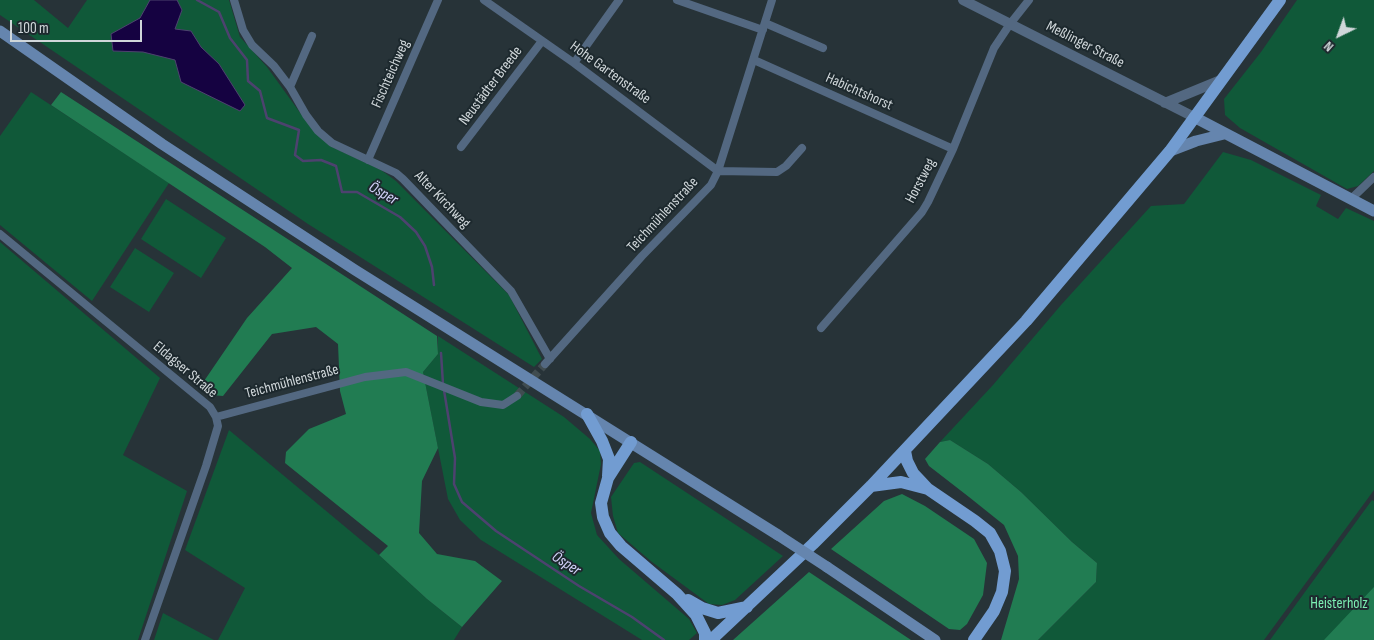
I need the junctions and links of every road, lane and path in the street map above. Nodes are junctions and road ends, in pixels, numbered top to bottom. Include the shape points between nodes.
1 (234, 0) edge
2 (438, 0) edge
3 (484, 0) edge
4 (619, 0) edge
5 (677, 0) edge
6 (772, 0) edge
7 (964, 0) edge
8 (1029, 0) edge
9 (1280, 0) edge
10 (1010, 24) junction
11 (764, 27) junction
12 (0, 31) edge
13 (312, 36) dead end
14 (542, 41) junction
15 (823, 48) dead end
16 (754, 60) junction
17 (574, 63) junction
18 (1222, 80) junction
19 (290, 87) junction
20 (1165, 102) junction
21 (1194, 117) junction
22 (1224, 134) junction
23 (461, 147) dead end
24 (802, 148) dead end
25 (953, 149) junction
26 (1170, 150) junction
27 (368, 160) junction
28 (718, 171) junction
29 (1374, 177) edge
30 (1351, 199) junction
31 (1374, 211) edge
32 (0, 234) edge
33 (820, 328) dead end
34 (547, 362) joint
35 (517, 396) tunnel mouth
36 (587, 414) junction
37 (216, 417) junction
38 (631, 442) junction
39 (905, 451) junction
40 (608, 478) junction
41 (871, 486) junction
42 (928, 489) junction
43 (677, 594) junction
44 (747, 607) junction
45 (983, 634) edge
46 (145, 640) edge
47 (705, 640) edge
48 (711, 640) edge
49 (936, 640) edge
50 (974, 640) edge

1 - 19 street, Alter Kirchweg via 243,30 252,45
2 - 27 street, Fischteichweg
3 - 14 street, Hohe Gartenstraße
4 - 17 street
5 - 11 street
6 - 11 street, Teichmühlenstraße
7 - 10 street, Meßlinger Straße
8 - 10 street, Horstweg
9 - 18 main road
10 - 20 street, Meßlinger Straße
10 - 25 street, Horstweg via 994,48
11 - 15 street
11 - 16 street, Teichmühlenstraße
12 - 36 main road via 162,144
13 - 19 street
14 - 17 street, Hohe Gartenstraße
14 - 23 street, Neustädter Breede
16 - 25 street, Habichtshorst
16 - 28 street, Teichmühlenstraße
17 - 28 street, Hohe Gartenstraße
18 - 20 street
18 - 21 main road
19 - 27 street, Alter Kirchweg via 318,131
20 - 21 street, Meßlinger Straße
21 - 22 main road
21 - 26 main road
22 - 26 main road
22 - 30 main road
24 - 28 street via 777,172
25 - 33 street, Horstweg via 922,212
26 - 39 main road via 1026,321
27 - 34 street, Alter Kirchweg via 403,179 512,291
28 - 34 street, Teichmühlenstraße via 711,184
29 - 30 street
30 - 31 main road
32 - 37 street, Eldagser Straße via 210,407
35 - 37 street, Teichmühlenstraße via 503,406 481,402 406,372 365,377
36 - 38 main road
36 - 40 main road via 609,459
37 - 46 street, Eldagser Straße via 218,426 206,466
38 - 40 main road
38 - 49 main road, bridge
39 - 41 main road
39 - 42 main road via 912,473
40 - 43 main road via 601,503 610,534
41 - 42 main road via 901,482
41 - 44 main road
42 - 45 main road via 990,533 1000,551 1004,571 1002,592
43 - 44 main road via 718,613
43 - 47 main road via 696,615
44 - 48 main road
45 - 50 main road

